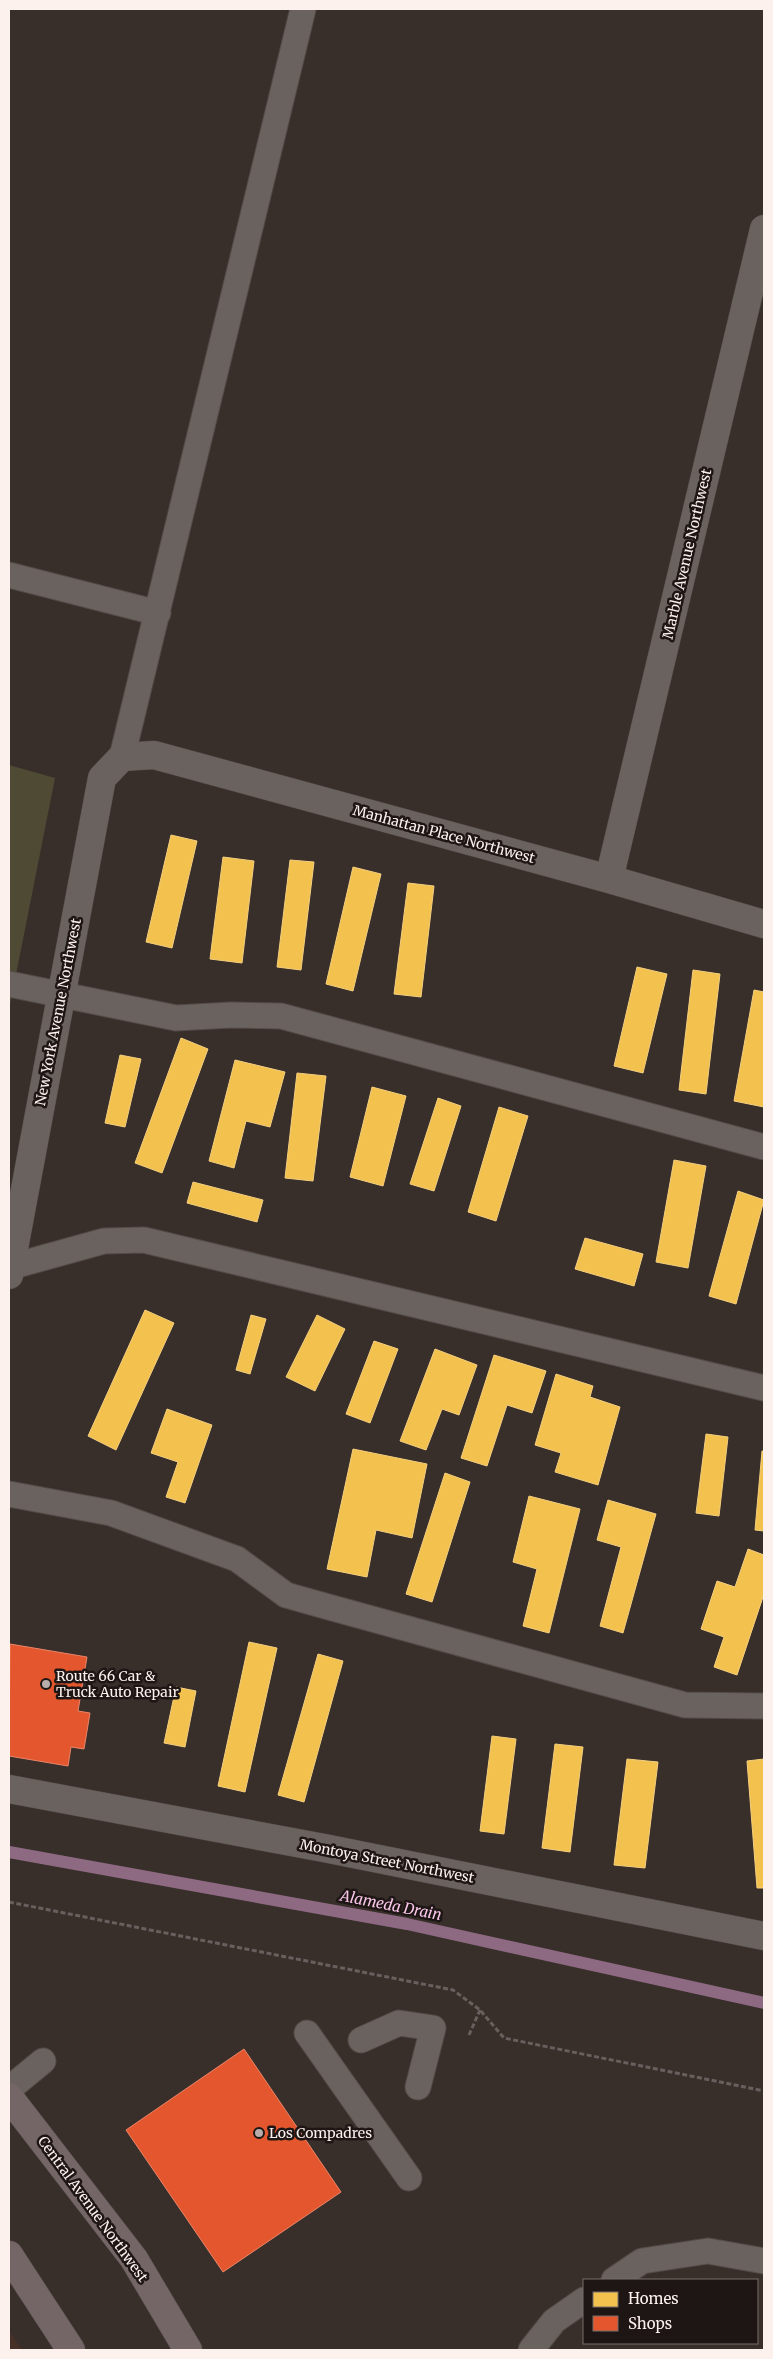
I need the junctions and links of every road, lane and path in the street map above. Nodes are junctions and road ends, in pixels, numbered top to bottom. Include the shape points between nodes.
1 (303, 9) edge
2 (764, 229) edge
3 (9, 575) edge
4 (158, 613) junction
5 (122, 757) junction
6 (609, 879) junction
7 (764, 924) edge
8 (9, 984) edge
9 (62, 994) junction
10 (764, 1147) edge
11 (10, 1271) edge
12 (764, 1388) edge
13 (9, 1494) edge
14 (764, 1706) edge
15 (9, 1789) edge
16 (764, 1936) edge
17 (480, 2010) dead end
18 (307, 2033) dead end
19 (467, 2038) dead end
20 (361, 2040) dead end
21 (43, 2061) dead end
22 (418, 2087) dead end
23 (9, 2089) edge
24 (9, 2098) edge
25 (409, 2178) dead end
26 (9, 2254) edge
27 (764, 2262) edge
28 (615, 2279) edge
29 (583, 2301) edge
30 (70, 2350) edge
31 (188, 2350) edge
32 (531, 2350) edge

1 - 4 lane
2 - 6 street, Marble Avenue Northwest
3 - 4 lane
4 - 5 lane
5 - 6 street, Manhattan Place Northwest via 154,755
5 - 9 street, New York Avenue Northwest via 102,778
6 - 7 street, Manhattan Place Northwest
8 - 9 lane
9 - 10 lane via 176,1018 281,1016
9 - 11 street, New York Avenue Northwest
11 - 12 lane via 104,1241 144,1240
13 - 14 lane via 111,1513 237,1559 286,1594 325,1606 685,1705
15 - 16 street, Montoya Street Northwest
17 - 19 path
18 - 25 lane
20 - 22 lane via 399,2024 433,2028
21 - 23 lane
24 - 31 main road, Central Avenue Northwest via 134,2259
26 - 30 main road
27 - 28 lane via 708,2251 642,2261
29 - 32 lane via 554,2320

